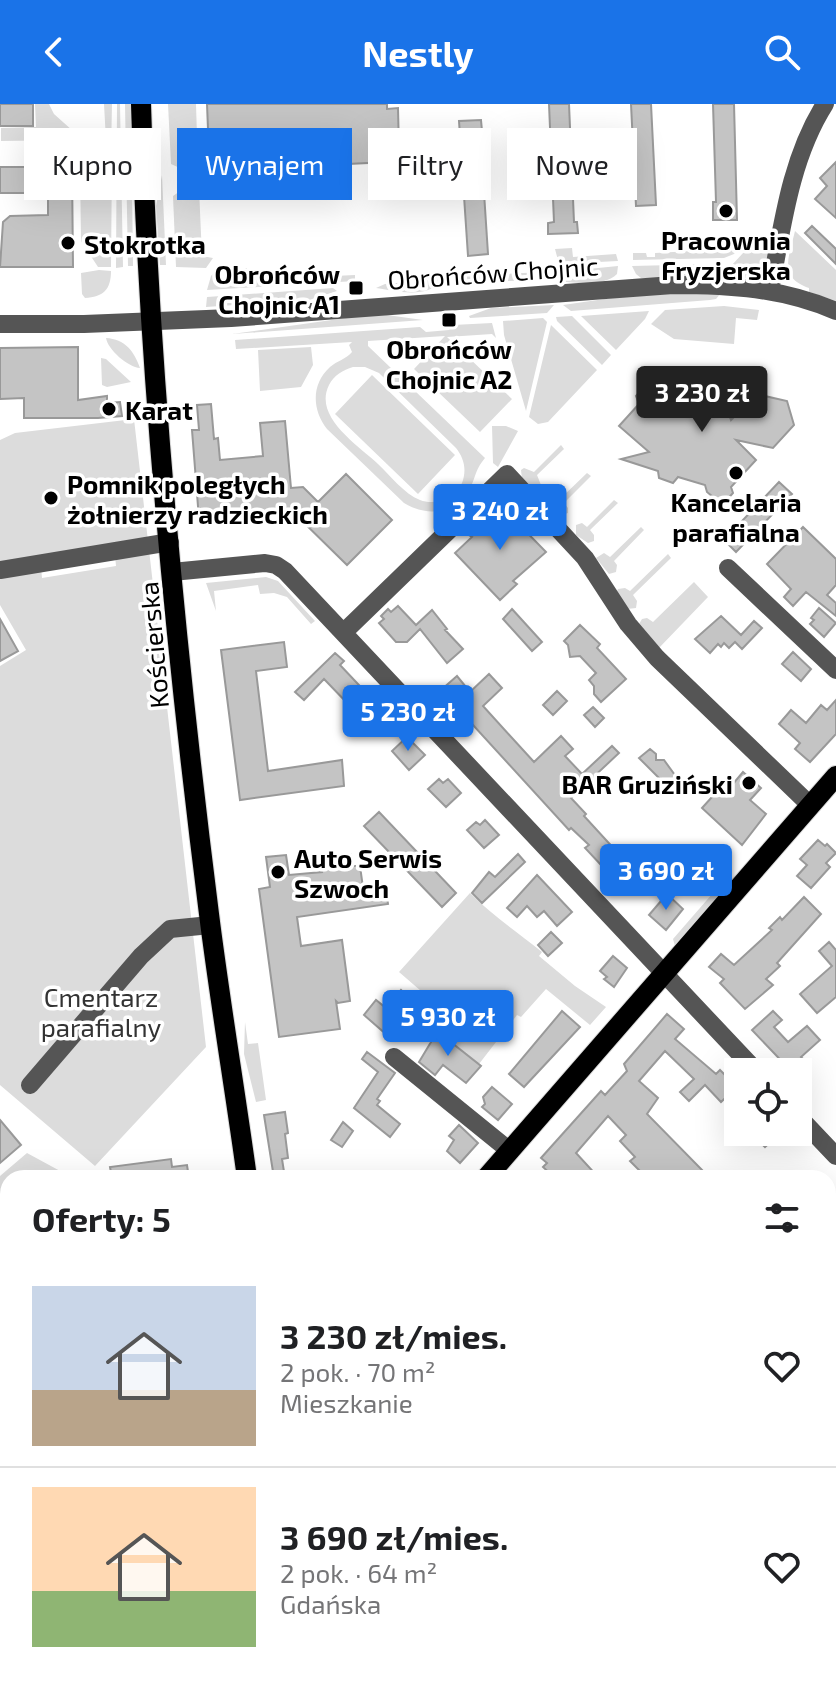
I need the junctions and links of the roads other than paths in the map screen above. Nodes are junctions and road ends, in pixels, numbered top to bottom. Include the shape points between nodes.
1 (141, 104) edge
2 (825, 104) edge
3 (770, 291) junction
4 (836, 311) edge
5 (150, 321) junction
6 (0, 324) edge
7 (170, 542) junction
8 (728, 568) dead end
9 (0, 570) edge
10 (172, 572) junction
11 (344, 632) junction
12 (836, 670) edge
13 (836, 776) edge
14 (810, 805) junction
15 (210, 925) junction
16 (665, 973) junction
17 (394, 1057) dead end
18 (744, 1058) edge
19 (30, 1085) dead end
20 (812, 1131) edge
21 (510, 1151) junction
22 (836, 1156) edge
23 (246, 1170) edge
24 (493, 1170) edge

1 - 5 main road, Kościerska
2 - 3 street via 795,169
3 - 4 street, Obrońców Chojnic
3 - 5 street, Obrońców Chojnic via 673,285
5 - 6 street, Obrońców Chojnic
5 - 7 main road, Kościerska
7 - 9 street
7 - 10 main road, Kościerska
8 - 12 street
10 - 11 street via 276,565
10 - 15 main road, Kościerska
11 - 14 street via 507,474 585,558 657,658
11 - 16 street
13 - 14 main road
14 - 16 main road
15 - 19 street via 170,929
15 - 23 main road, Kościerska
16 - 18 street
16 - 21 main road
17 - 21 street
20 - 22 street
21 - 24 main road

